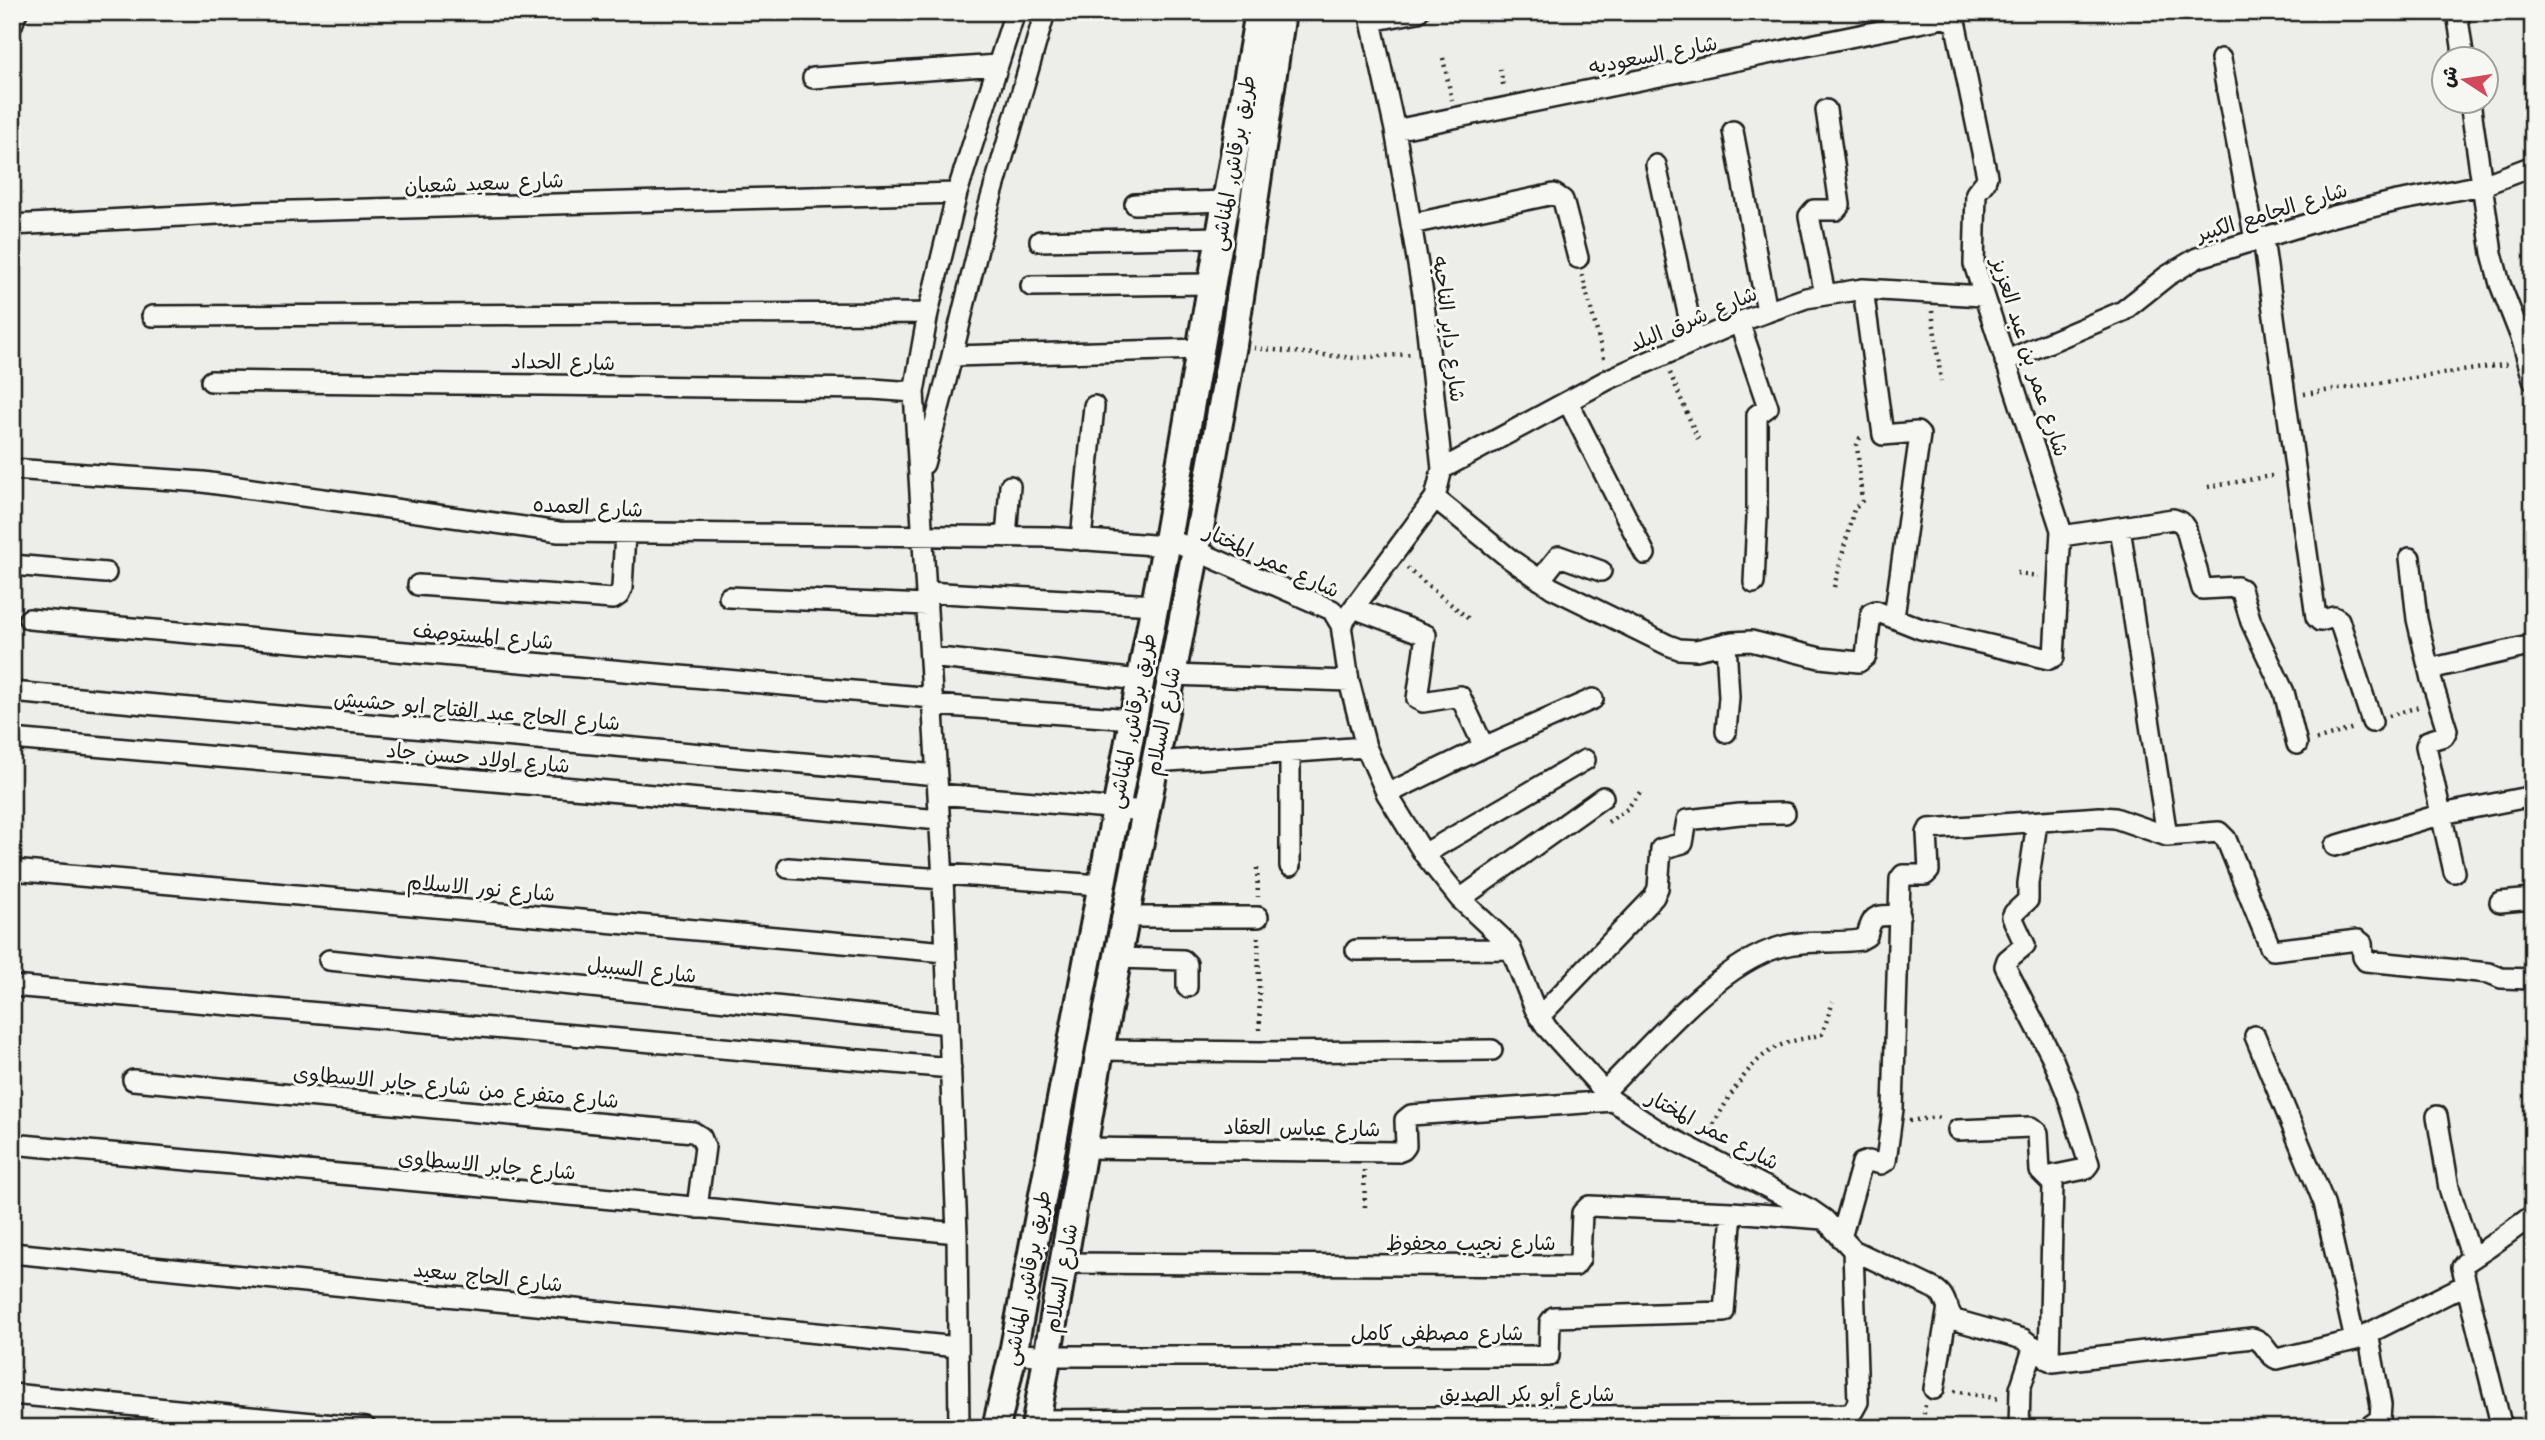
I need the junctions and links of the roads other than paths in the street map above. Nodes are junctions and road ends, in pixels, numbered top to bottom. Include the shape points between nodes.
1 (17, 12) edge
2 (1015, 12) edge
3 (1045, 12) edge
4 (1259, 12) edge
5 (1282, 12) edge
6 (1418, 12) edge
7 (2458, 12) edge
8 (1370, 16) edge
9 (12, 25) edge
10 (1956, 26) joint
11 (2462, 46) edge
12 (2221, 59) dead end
13 (998, 65) junction
14 (813, 78) dead end
15 (1826, 110) dead end
16 (2472, 116) edge
17 (1395, 130) junction
18 (1732, 131) dead end
19 (1656, 165) dead end
20 (2533, 166) edge
21 (2483, 185) junction
22 (957, 193) junction
23 (1226, 201) junction
24 (1135, 204) dead end
25 (1412, 224) junction
26 (12, 225) edge
27 (1220, 237) junction
28 (2259, 239) junction
29 (1040, 241) dead end
30 (1578, 258) road end
31 (1212, 284) junction
32 (1031, 286) dead end
33 (1863, 289) junction
34 (1825, 293) junction
35 (1983, 296) junction
36 (1767, 311) junction
37 (928, 313) junction
38 (152, 316) dead end
39 (1739, 322) junction
40 (1695, 341) junction
41 (1200, 349) junction
42 (952, 356) junction
43 (2005, 361) junction
44 (2531, 371) edge
45 (212, 381) dead end
46 (914, 392) junction
47 (1568, 402) junction
48 (1094, 406) dead end
49 (12, 469) edge
50 (1442, 469) junction
51 (919, 478) junction
52 (1010, 486) dead end
53 (1434, 498) junction
54 (2120, 528) junction
55 (625, 533) junction
56 (2062, 536) junction
57 (923, 537) junction
58 (1006, 537) junction
59 (1081, 540) junction
60 (1167, 542) junction
61 (1196, 550) junction
62 (1645, 554) dead end
63 (2410, 558) dead end
64 (12, 565) edge
65 (1601, 571) dead end
66 (106, 573) dead end
67 (1540, 580) junction
68 (1754, 583) dead end
69 (418, 585) dead end
70 (729, 597) dead end
71 (927, 599) junction
72 (1154, 605) junction
73 (1354, 608) junction
74 (1894, 617) junction
75 (29, 619) dead end
76 (1341, 625) junction
77 (1726, 643) junction
78 (2533, 645) edge
79 (930, 657) junction
80 (1172, 675) junction
81 (2431, 679) junction
82 (1140, 680) junction
83 (1349, 681) junction
84 (12, 692) edge
85 (1593, 699) dead end
86 (933, 701) junction
87 (1133, 719) junction
88 (2372, 722) dead end
89 (1726, 732) dead end
90 (12, 739) edge
91 (2297, 744) dead end
92 (1366, 747) junction
93 (1484, 747) junction
94 (1290, 752) junction
95 (1584, 761) dead end
96 (1156, 762) junction
97 (938, 785) junction
98 (1387, 794) junction
99 (2533, 796) edge
100 (1603, 797) dead end
101 (1115, 809) junction
102 (1146, 811) junction
103 (1785, 813) dead end
104 (2442, 814) junction
105 (940, 820) junction
106 (2037, 823) junction
107 (2167, 836) junction
108 (2335, 846) dead end
109 (1424, 854) junction
110 (1290, 866) dead end
111 (788, 868) dead end
112 (12, 870) edge
113 (2454, 872) dead end
114 (943, 877) junction
115 (1101, 885) junction
116 (1460, 899) junction
117 (2533, 899) edge
118 (2500, 902) dead end
119 (1900, 915) junction
120 (1126, 917) junction
121 (1258, 917) road end
122 (1511, 949) junction
123 (1356, 950) dead end
124 (947, 952) junction
125 (1118, 958) junction
126 (329, 960) dead end
127 (2533, 979) edge
128 (12, 986) edge
129 (1187, 987) dead end
130 (1539, 1017) junction
131 (949, 1024) junction
132 (2255, 1036) dead end
133 (1100, 1050) junction
134 (1492, 1050) dead end
135 (951, 1068) junction
136 (133, 1080) dead end
137 (1609, 1097) junction
138 (2437, 1116) dead end
139 (1958, 1130) road end
140 (12, 1144) edge
141 (1084, 1148) junction
142 (2046, 1177) junction
143 (697, 1208) junction
144 (1732, 1212) junction
145 (2533, 1215) edge
146 (1824, 1219) junction
147 (957, 1234) junction
148 (1847, 1244) junction
149 (12, 1253) edge
150 (1063, 1263) junction
151 (2466, 1272) junction
152 (1948, 1307) junction
153 (2361, 1336) junction
154 (2034, 1346) junction
155 (958, 1347) junction
156 (1013, 1353) junction
157 (1046, 1356) junction
158 (2049, 1360) junction
159 (1934, 1389) road end
160 (12, 1394) edge
161 (1036, 1424) edge
162 (366, 1428) edge
163 (959, 1428) edge
164 (996, 1428) edge
165 (2019, 1428) edge
166 (2367, 1428) edge
167 (2502, 1428) edge

1 - 9 street
2 - 13 street
3 - 42 street via 994,185
4 - 23 street, طريق برقاش, المناشى
5 - 61 street, شارع السلام via 1233,345
6 - 8 street
7 - 11 street
8 - 17 street, شارع داير الناحيه
10 - 17 street, شارع السعوديه via 1943,18
10 - 35 street, شارع عمر بن عبد العزيز via 1987,176 1976,193 1973,258
12 - 28 street
13 - 14 street
13 - 22 street
15 - 34 street via 1840,205 1814,210 1809,216
16 - 21 street
17 - 25 street, شارع داير الناحيه
18 - 36 street
19 - 40 street
20 - 21 street, شارع الجامع الكبير
21 - 28 street, شارع الجامع الكبير via 2364,208
21 - 44 street via 2495,269
22 - 26 street, شارع سعيد شعبان via 256,212
22 - 37 street
23 - 24 street
23 - 27 street, طريق برقاش, المناشى
25 - 30 street via 1554,194 1563,200
25 - 50 street, شارع داير الناحيه
27 - 29 street
27 - 31 street, طريق برقاش, المناشى
28 - 43 street, شارع الجامع الكبير via 2197,258 2123,311
28 - 88 street via 2317,618 2339,620
31 - 32 street
31 - 41 street, طريق برقاش, المناشى
33 - 34 street, شارع شرق البلد
33 - 35 street, شارع شرق البلد
33 - 74 street via 1883,435 1920,435
34 - 36 street, شارع شرق البلد
35 - 43 street, شارع عمر بن عبد العزيز
36 - 39 street, شارع شرق البلد
37 - 38 street
37 - 46 street
39 - 40 street, شارع شرق البلد
39 - 68 street via 1768,405 1757,415
40 - 47 street, شارع شرق البلد
41 - 42 street
41 - 60 street, طريق برقاش, المناشى
42 - 51 street
43 - 56 street, شارع عمر بن عبد العزيز
45 - 46 street, شارع الحداد
46 - 51 street
47 - 50 street, شارع شرق البلد
47 - 62 street
48 - 59 street
49 - 55 street, شارع العمده via 204,482 559,532
50 - 53 street, شارع داير الناحيه
51 - 57 street
52 - 58 street
53 - 67 street
53 - 73 street, شارع داير الناحيه
54 - 56 street
54 - 91 street via 2177,520 2186,529 2202,589 2239,587 2284,692
54 - 107 street
55 - 57 street, شارع العمده
55 - 69 street via 622,588 614,599
56 - 74 street, شارع عمر بن عبد العزيز via 2054,657 1921,629
57 - 58 street, شارع العمده
57 - 71 street
58 - 59 street, شارع العمده
59 - 60 street, شارع العمده
60 - 61 street, شارع عمر المختار
60 - 72 street, طريق برقاش, المناشى
61 - 76 street, شارع عمر المختار via 1332,610
61 - 80 street, شارع السلام
63 - 81 street via 2417,619
64 - 66 street
65 - 67 street via 1559,556
67 - 77 street via 1679,649
70 - 71 street
71 - 72 street
71 - 79 street
72 - 82 street, طريق برقاش, المناشى
73 - 76 street, شارع داير الناحيه
73 - 93 street via 1426,635 1417,699 1460,696
74 - 77 street via 1872,612 1866,654 1857,662 1757,642
75 - 86 street, شارع المستوصف
76 - 83 street, شارع عمر المختار
77 - 89 street
78 - 81 street via 2438,667
79 - 82 street
79 - 86 street
80 - 83 street
80 - 96 street, شارع السلام
81 - 104 street via 2447,727 2444,736 2426,746
82 - 87 street, طريق برقاش, المناشى
83 - 92 street, شارع عمر المختار
84 - 97 street, شارع الحاج عبد الفتاح ابو حشيش
85 - 93 street
86 - 87 street, شارع المستوصف
86 - 97 street
87 - 101 street, طريق برقاش, المناشى
90 - 105 street, شارع اولاد حسن جاد
92 - 94 street
92 - 98 street, شارع عمر المختار
93 - 98 street
94 - 96 street
94 - 110 street
95 - 109 street
96 - 102 street, شارع السلام
97 - 101 street, شارع الحاج عبد الفتاح ابو حشيش
97 - 105 street
98 - 109 street, شارع عمر المختار
99 - 104 street
100 - 116 street
101 - 102 street, شارع الحاج عبد الفتاح ابو حشيش
101 - 115 street, طريق برقاش, المناشى
102 - 120 street, شارع السلام
103 - 130 street via 1685,821 1683,843 1661,849 1654,897
104 - 108 street
104 - 113 street
105 - 114 street
106 - 107 street via 2107,817
106 - 119 street via 1931,829 1927,832 1929,871 1901,877
106 - 142 street via 2028,900 2012,917 2025,945 2005,966 2056,1068 2089,1164 2085,1169
107 - 127 street via 2223,834 2275,951 2358,940 2365,961
109 - 116 street, شارع عمر المختار
111 - 114 street
112 - 124 street, شارع نور الاسلام
114 - 115 street
114 - 124 street
115 - 156 street, طريق برقاش, المناشى
116 - 122 street, شارع عمر المختار
117 - 118 street
119 - 137 street via 1871,919 1863,940 1790,944 1750,960 1681,1015
119 - 148 street, شارع أبو بكر الصديق via 1891,1124 1885,1161 1865,1161 1861,1166
120 - 121 street
120 - 125 street, شارع السلام
122 - 123 street
122 - 130 street, شارع عمر المختار
124 - 131 street
125 - 129 street via 1183,960
125 - 133 street, شارع السلام
126 - 131 street, شارع السبيل
128 - 135 street
130 - 137 street, شارع عمر المختار
131 - 135 street
132 - 153 street via 2324,1203
133 - 134 street
133 - 141 street, شارع السلام
135 - 147 street
136 - 143 street, شارع متفرع من شارع جابر الاسطاوى via 693,1132 705,1147
137 - 141 street, شارع عباس العقاد via 1411,1115 1405,1120 1403,1150
137 - 146 street, شارع عمر المختار via 1665,1135
138 - 151 street
139 - 142 street via 2034,1129 2040,1171
140 - 143 street, شارع جابر الاسطاوى
141 - 150 street, شارع السلام
142 - 158 street via 2053,1184
143 - 147 street, شارع جابر الاسطاوى
144 - 146 street, شارع نجيب محفوظ
144 - 150 street, شارع نجيب محفوظ via 1586,1206 1581,1213 1580,1259 1575,1266
144 - 157 street, شارع مصطفى كامل via 1724,1312 1554,1317 1549,1356
145 - 151 street
146 - 148 street, شارع عمر المختار
147 - 155 street
148 - 152 street, شارع عمر المختار via 1935,1289 1944,1295
148 - 161 street, شارع أبو بكر الصديق via 1858,1402 1844,1415
149 - 155 street, شارع الحاج سعيد
150 - 157 street, شارع السلام
151 - 153 street
151 - 167 street
152 - 154 street, شارع عمر المختار via 1960,1323 2015,1336
152 - 159 street
153 - 158 street via 2277,1359 2252,1338 2070,1362
153 - 166 street via 2381,1405 2380,1419
154 - 158 street, شارع عمر المختار
154 - 165 street via 2018,1402
155 - 163 street
156 - 157 street, شارع مصطفى كامل
156 - 164 street, طريق برقاش, المناشى
157 - 161 street, شارع السلام
160 - 162 street

